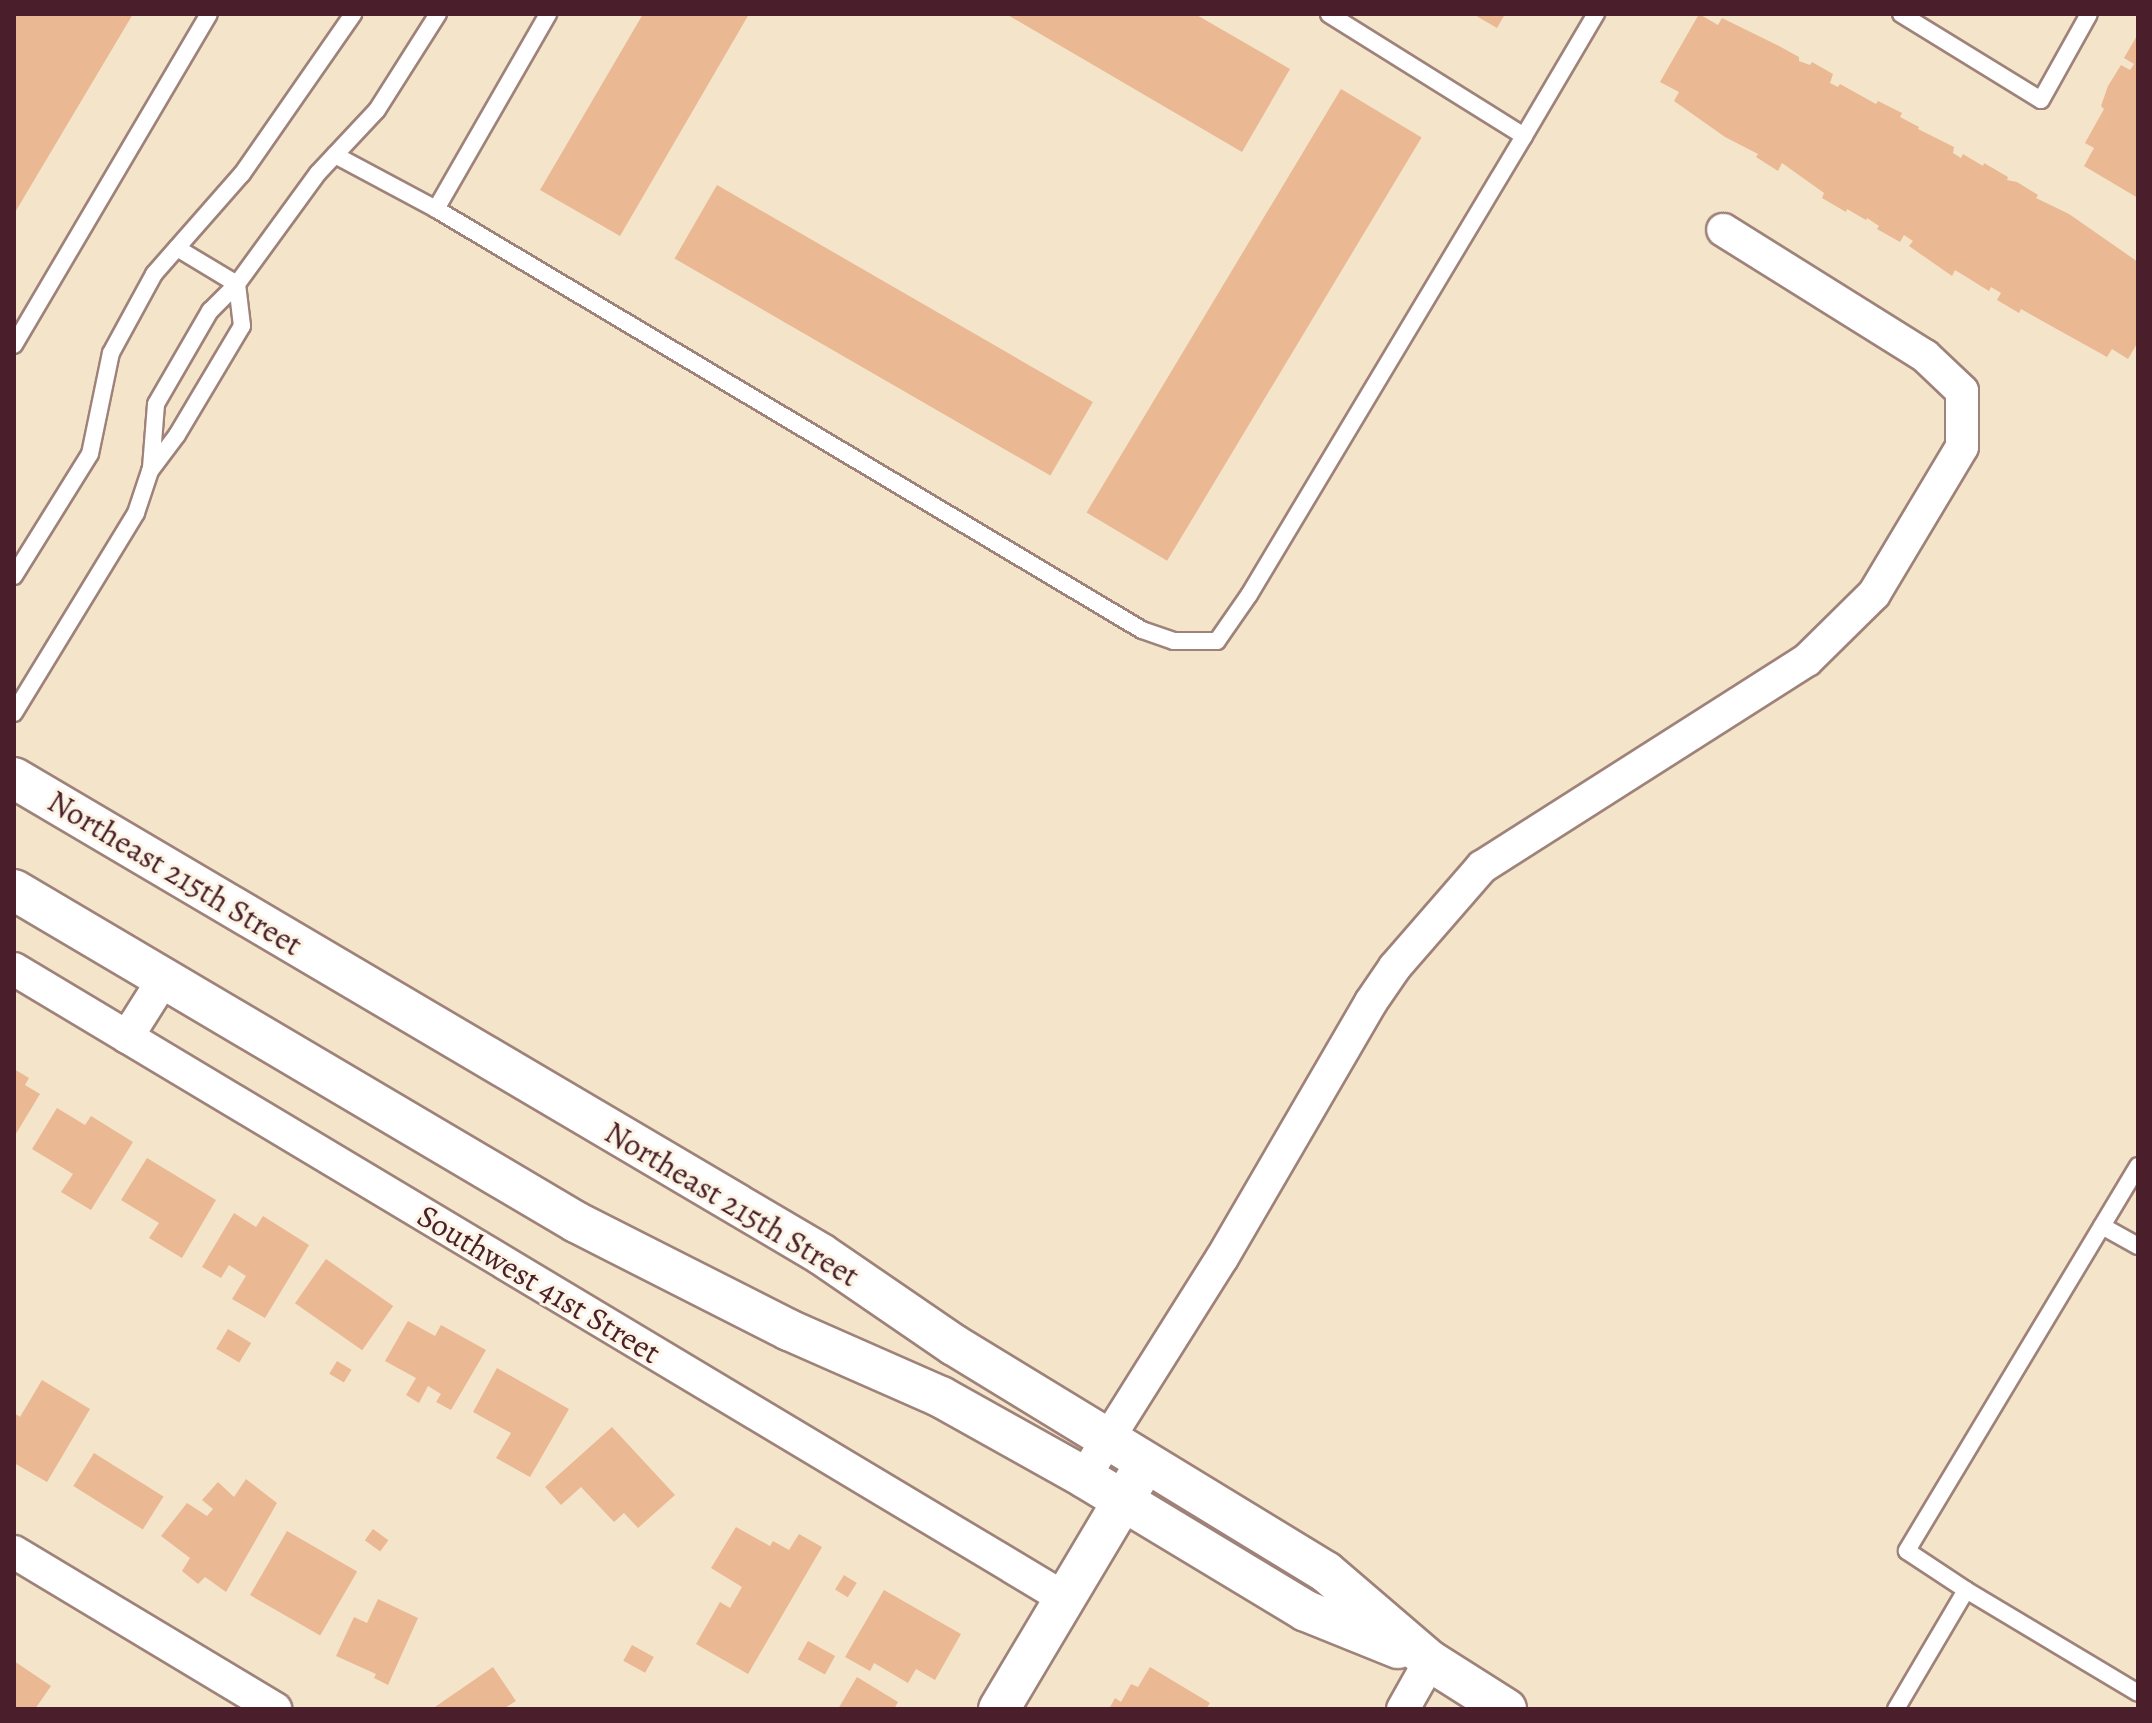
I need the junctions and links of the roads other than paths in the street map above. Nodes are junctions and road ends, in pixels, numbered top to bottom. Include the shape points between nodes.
1 (209, 14) edge
2 (353, 14) edge
3 (438, 14) edge
4 (548, 14) edge
5 (1329, 14) edge
6 (1596, 14) edge
7 (2089, 14) edge
8 (1904, 15) edge
9 (1524, 136) junction
10 (335, 155) junction
11 (436, 209) junction
12 (1723, 230) dead end
13 (177, 248) junction
14 (237, 284) junction
15 (14, 345) edge
16 (150, 471) junction
17 (14, 576) edge
18 (14, 713) edge
19 (14, 778) edge
20 (14, 890) edge
21 (14, 969) edge
22 (163, 980) junction
23 (127, 1037) junction
24 (2138, 1166) edge
25 (2102, 1226) junction
26 (2138, 1246) edge
27 (1108, 1439) junction
28 (1146, 1462) junction
29 (1084, 1477) junction
30 (1122, 1502) junction
31 (14, 1552) edge
32 (1966, 1590) junction
33 (1064, 1598) junction
34 (1430, 1661) junction
35 (2138, 1693) edge
36 (1466, 1699) edge
37 (275, 1709) edge
38 (999, 1709) edge
39 (1403, 1709) edge
40 (1506, 1709) edge
41 (1896, 1709) edge

1 - 15 lane
2 - 13 lane via 242,174
3 - 10 lane via 377,110
4 - 11 lane
5 - 9 lane
6 - 9 lane
7 - 8 lane via 2041,100
9 - 11 lane via 1217,641 1174,641 1142,630
10 - 11 lane
10 - 14 lane
12 - 27 street via 1925,356 1962,391 1962,447 1874,594 1807,660 1482,867 1395,967
13 - 14 lane
13 - 17 lane via 154,274 111,353 90,454
14 - 16 lane via 210,311 156,404
14 - 16 lane via 242,326
16 - 18 lane via 136,513
19 - 27 street, Northeast 215th Street via 821,1254 954,1345
20 - 22 street, Northeast 215th Street
21 - 23 street, Southwest 41st Street
22 - 23 street
22 - 29 street, Northeast 215th Street via 576,1222 789,1330 941,1397
23 - 33 street, Southwest 41st Street
24 - 25 lane
25 - 26 lane
25 - 32 lane via 1907,1551
27 - 28 street, Northeast 215th Street
27 - 29 street
28 - 30 street
28 - 34 street, Northeast 215th Street via 1326,1572
29 - 30 street, Northeast 215th Street
30 - 33 street
30 - 34 street, Northeast 215th Street via 1306,1611
31 - 37 street
32 - 35 lane
32 - 41 lane
33 - 38 street
34 - 36 street, Northeast 215th Street
34 - 39 street
36 - 40 street, Northeast 215th Street

